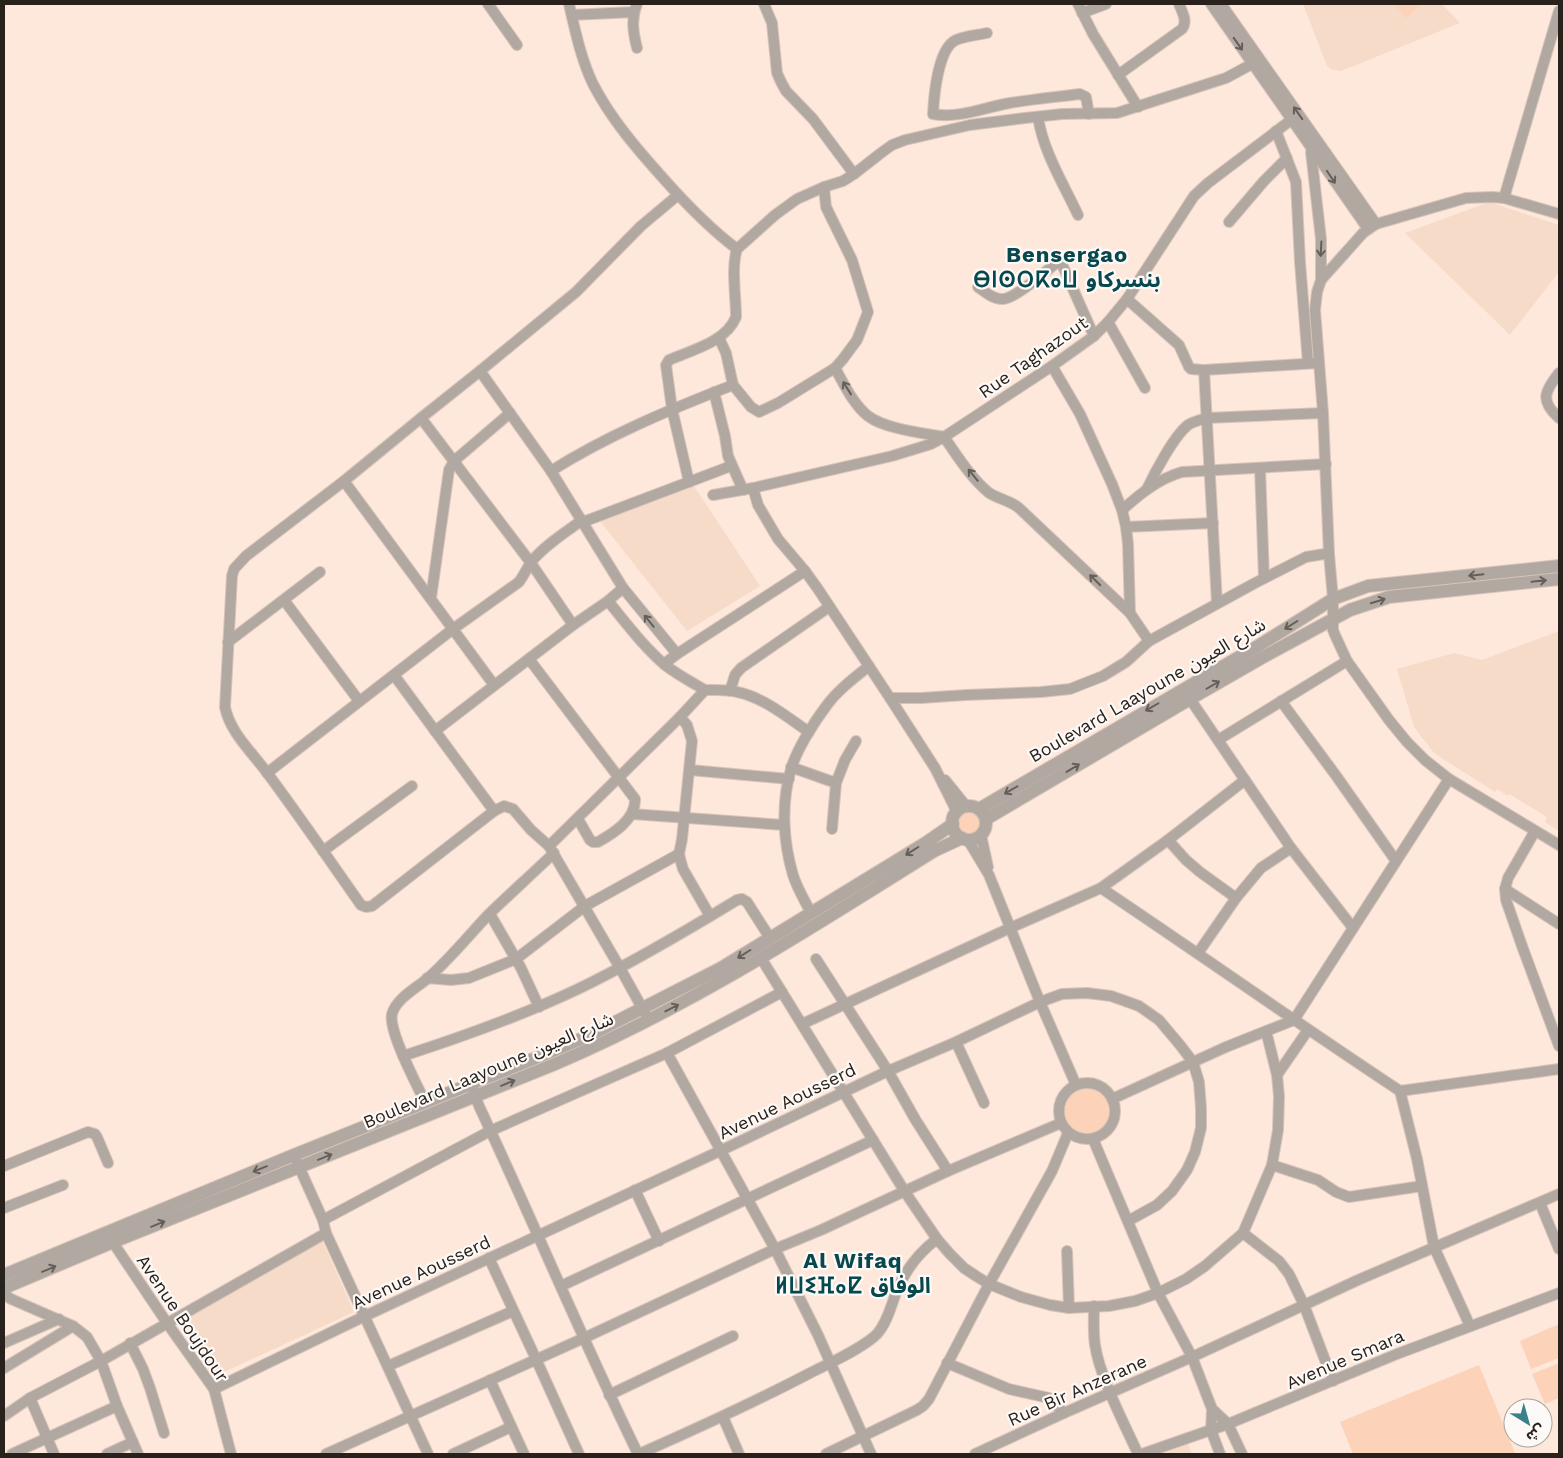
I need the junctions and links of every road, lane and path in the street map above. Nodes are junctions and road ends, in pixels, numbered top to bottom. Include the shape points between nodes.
1 (488, 4) edge
2 (569, 4) edge
3 (764, 4) edge
4 (1106, 4) edge
5 (1179, 4) edge
6 (1211, 4) edge
7 (1221, 4) edge
8 (636, 8) edge
9 (1080, 9) edge
10 (1559, 11) edge
11 (572, 15) junction
12 (987, 33) dead end
13 (517, 45) dead end
14 (637, 48) dead end
15 (1252, 64) junction
16 (1118, 75) junction
17 (1138, 107) junction
18 (933, 114) junction
19 (1089, 114) junction
20 (1038, 116) junction
21 (1291, 120) junction
22 (1276, 131) junction
23 (934, 132) junction
24 (1311, 148) junction
25 (1287, 158) junction
26 (854, 174) junction
27 (824, 187) junction
28 (678, 195) junction
29 (1504, 198) junction
30 (1559, 214) edge
31 (1078, 215) dead end
32 (1229, 222) dead end
33 (1372, 227) junction
34 (737, 249) junction
35 (1321, 280) junction
36 (978, 287) dead end
37 (1127, 299) junction
38 (1108, 322) junction
39 (1094, 336) junction
40 (719, 338) junction
41 (1308, 363) junction
42 (1319, 363) junction
43 (1052, 366) junction
44 (835, 368) junction
45 (1204, 370) junction
46 (480, 371) junction
47 (1559, 373) edge
48 (734, 385) junction
49 (1145, 388) dead end
50 (714, 392) junction
51 (672, 409) junction
52 (510, 413) junction
53 (1324, 413) junction
54 (420, 418) junction
55 (1207, 418) junction
56 (1559, 418) edge
57 (944, 437) junction
58 (454, 461) junction
59 (1326, 464) junction
60 (731, 466) junction
61 (1260, 468) junction
62 (551, 470) junction
63 (1209, 470) junction
64 (344, 481) junction
65 (689, 482) junction
66 (748, 489) junction
67 (1147, 489) junction
68 (713, 495) dead end
69 (1122, 510) junction
70 (583, 521) junction
71 (1213, 523) junction
72 (1126, 527) junction
73 (1329, 554) junction
74 (531, 562) junction
75 (1559, 566) edge
76 (805, 571) junction
77 (320, 572) dead end
78 (1264, 578) junction
79 (1559, 579) edge
80 (623, 588) junction
81 (431, 598) junction
82 (1333, 599) junction
83 (284, 600) junction
84 (608, 601) junction
85 (1217, 603) junction
86 (829, 606) junction
87 (1130, 613) junction
88 (1333, 619) junction
89 (573, 625) junction
90 (453, 629) junction
91 (1149, 641) junction
92 (228, 642) junction
93 (677, 654) junction
94 (529, 658) junction
95 (1347, 661) junction
96 (664, 664) junction
97 (869, 666) junction
98 (394, 675) junction
99 (494, 685) junction
100 (705, 690) junction
101 (730, 691) junction
102 (1187, 694) junction
103 (890, 698) junction
104 (359, 701) junction
105 (1281, 701) junction
106 (680, 717) junction
107 (435, 731) junction
108 (808, 732) junction
109 (1218, 740) junction
110 (856, 741) dead end
111 (792, 767) junction
112 (690, 770) junction
113 (267, 773) junction
114 (619, 777) junction
115 (789, 779) junction
116 (1449, 779) junction
117 (1245, 780) junction
118 (836, 783) junction
119 (412, 786) dead end
120 (494, 811) junction
121 (632, 814) junction
122 (968, 814) junction
123 (684, 817) junction
124 (578, 819) junction
125 (784, 825) junction
126 (832, 829) dead end
127 (1535, 831) junction
128 (981, 835) junction
129 (965, 839) junction
130 (1168, 840) junction
131 (1559, 845) edge
132 (1291, 848) junction
133 (552, 850) junction
134 (323, 851) junction
135 (680, 854) junction
136 (1396, 861) junction
137 (989, 875) junction
138 (1101, 888) junction
139 (1505, 889) junction
140 (1236, 898) junction
141 (585, 906) junction
142 (811, 913) junction
143 (490, 914) junction
144 (710, 916) junction
145 (1559, 924) edge
146 (1010, 928) junction
147 (1353, 928) junction
148 (770, 938) junction
149 (1198, 953) junction
150 (761, 958) junction
151 (516, 959) junction
152 (816, 959) dead end
153 (620, 968) junction
154 (427, 978) junction
155 (782, 992) junction
156 (1040, 1002) junction
157 (845, 1003) junction
158 (539, 1006) junction
159 (645, 1015) junction
160 (1294, 1020) junction
161 (802, 1024) junction
162 (1308, 1030) junction
163 (1266, 1031) junction
164 (956, 1042) junction
165 (1559, 1046) edge
166 (667, 1053) junction
167 (403, 1056) junction
168 (1192, 1062) junction
169 (1559, 1069) edge
170 (888, 1070) junction
171 (1277, 1075) junction
172 (1076, 1085) junction
173 (473, 1090) junction
174 (1400, 1091) junction
175 (843, 1092) junction
176 (1112, 1099) junction
177 (425, 1102) junction
178 (984, 1103) dead end
179 (1061, 1123) junction
180 (490, 1131) junction
181 (1068, 1133) junction
182 (1093, 1139) junction
183 (873, 1140) junction
184 (722, 1150) junction
185 (294, 1155) junction
186 (108, 1162) dead end
187 (1272, 1165) junction
188 (4, 1166) edge
189 (299, 1167) junction
190 (948, 1171) junction
191 (63, 1185) dead end
192 (1422, 1186) junction
193 (635, 1190) junction
194 (905, 1192) junction
195 (1559, 1194) edge
196 (747, 1199) junction
197 (1540, 1203) junction
198 (4, 1208) edge
199 (323, 1220) junction
200 (1128, 1221) junction
201 (1243, 1232) junction
202 (326, 1233) junction
203 (538, 1236) junction
204 (109, 1237) junction
205 (937, 1239) junction
206 (658, 1241) junction
207 (1434, 1247) junction
208 (775, 1249) junction
209 (1559, 1249) edge
210 (1067, 1251) dead end
211 (489, 1258) junction
212 (4, 1275) edge
213 (989, 1284) junction
214 (561, 1286) junction
215 (4, 1288) edge
216 (1158, 1293) junction
217 (1559, 1293) edge
218 (4, 1294) edge
219 (1304, 1305) junction
220 (1094, 1306) junction
221 (1069, 1308) junction
222 (513, 1311) junction
223 (365, 1316) junction
224 (59, 1319) junction
225 (167, 1323) junction
226 (73, 1326) junction
227 (1470, 1326) junction
228 (733, 1336) dead end
229 (584, 1338) junction
230 (4, 1343) edge
231 (130, 1343) junction
232 (1192, 1357) junction
233 (536, 1359) junction
234 (101, 1361) junction
235 (831, 1363) junction
236 (947, 1363) junction
237 (388, 1366) junction
238 (4, 1368) edge
239 (490, 1380) junction
240 (1333, 1381) junction
241 (214, 1389) junction
242 (1111, 1393) junction
243 (609, 1395) junction
244 (30, 1398) junction
245 (117, 1406) junction
246 (1212, 1409) junction
247 (1064, 1413) junction
248 (410, 1415) junction
249 (4, 1416) edge
250 (723, 1417) junction
251 (1228, 1424) junction
252 (511, 1427) junction
253 (1211, 1430) junction
254 (164, 1433) dead end
255 (863, 1437) junction
256 (47, 1439) junction
257 (133, 1442) junction
258 (348, 1443) junction
259 (228, 1444) junction
260 (477, 1449) edge
261 (12, 1454) edge
262 (54, 1454) edge
263 (107, 1454) edge
264 (138, 1454) edge
265 (224, 1454) edge
266 (231, 1454) edge
267 (326, 1454) edge
268 (353, 1454) edge
269 (428, 1454) edge
270 (453, 1454) edge
271 (524, 1454) edge
272 (579, 1454) edge
273 (639, 1454) edge
274 (739, 1454) edge
275 (826, 1454) edge
276 (871, 1454) edge
277 (975, 1454) edge
278 (1138, 1454) edge
279 (1142, 1454) edge
280 (1220, 1454) edge
281 (1242, 1454) edge

1 - 13 street
2 - 11 street
3 - 26 street via 772,23 777,73 781,82
4 - 9 street
5 - 16 street via 1185,26
6 -> 15 street
33 -> 7 street
8 - 11 street
8 - 14 street via 633,19
9 - 16 street
10 - 29 street
11 - 28 street via 582,56 606,106
12 - 18 street via 957,39 946,49
15 - 17 street via 1226,78
15 - 21 street
16 - 17 street
17 - 19 street via 1117,113
18 - 19 street via 950,115 1008,103 1080,94 1086,97
18 - 23 street
19 - 20 street
20 - 23 street
20 - 31 street via 1045,146
21 - 22 street, Rue Taghazout
21 - 24 street
22 - 25 street
22 - 37 street, Rue Taghazout via 1194,196
23 - 26 street via 892,145
24 -> 33 street
24 -> 35 street via 1321,239
25 - 32 street
25 - 41 street via 1296,182
26 - 27 street
27 - 34 street via 784,208
27 - 44 street via 826,207 852,260 868,312 857,340
28 - 34 street
28 - 46 street via 641,226 576,292
29 - 30 street
29 - 33 street via 1466,198
33 - 35 street
34 - 40 street via 734,256 736,317
35 - 42 street via 1315,310
36 - 39 street via 995,298 1004,299 1018,293 1060,260
37 - 38 street, Rue Taghazout
37 - 45 street via 1179,345 1191,369
38 - 39 street, Rue Taghazout
38 - 49 street
39 - 43 street, Rue Taghazout
40 - 48 street
40 - 51 street via 667,363
41 - 42 street
41 - 45 street
42 - 53 street
43 - 57 street, Rue Taghazout
43 - 69 street via 1080,414
44 - 48 street via 778,404 759,412
57 -> 44 street via 898,428 869,417
45 - 55 street
46 - 52 street
46 - 54 street
47 - 56 street via 1546,398 1549,409
48 - 50 street
50 - 51 street
50 - 60 street
51 - 62 street via 588,448
51 - 65 street
52 - 58 street
52 - 62 street
53 - 55 street
53 - 59 street
54 - 58 street
54 - 64 street
55 - 63 street
55 - 67 street via 1188,425 1158,466
57 - 66 street, Rue Taghazout via 892,456
87 -> 57 street via 1019,508 989,492
58 - 74 street
58 - 81 street via 446,484
59 - 61 street
59 - 73 street
60 - 65 street
60 - 66 street
61 - 63 street
61 - 78 street
62 - 70 street
63 - 67 street via 1182,472
63 - 71 street
64 - 81 street
64 - 92 street via 246,556 234,569
65 - 70 street
66 - 68 street, Rue Taghazout
66 - 76 street via 778,539
67 - 69 street
69 - 72 street
70 - 74 street
70 - 80 street
71 - 72 street
71 - 85 street
72 - 87 street
73 - 78 street via 1306,557
73 - 82 street
74 - 89 street
74 - 90 street via 519,582
75 -> 82 street, Boulevard Laayoune شارع العيون via 1368,586
76 - 86 street
76 - 93 street
77 - 83 street
78 - 85 street
88 -> 79 street, Boulevard Laayoune شارع العيون via 1389,597
80 - 84 street
93 -> 80 street
81 - 90 street
82 - 88 street
82 -> 102 street, Boulevard Laayoune شارع العيون
83 - 92 street
83 - 104 street
84 - 89 street
84 - 96 street
85 - 91 street
86 - 97 street
86 - 101 street via 740,668
87 - 91 street
88 - 95 street via 1333,630
102 -> 88 street, Boulevard Laayoune شارع العيون
89 - 94 street
90 - 98 street
90 - 99 street
91 - 103 street via 1126,662 1103,676 1070,689
92 - 113 street via 226,714
93 - 96 street
94 - 99 street
94 - 114 street
95 - 105 street
95 - 116 street via 1407,742
96 - 100 street
97 - 103 street
97 - 108 street via 827,704
98 - 104 street
98 - 107 street
99 - 107 street
100 - 101 street
100 - 106 street
101 - 108 street via 753,698 784,714
102 - 109 street
102 - 122 street, Boulevard Laayoune شارع العيون
103 - 122 street
104 - 113 street
105 - 109 street
105 - 136 street
106 - 112 street via 687,725 692,741
106 - 114 street
107 - 120 street
108 - 111 street
109 - 117 street
110 - 118 street
111 - 115 street
111 - 118 street
112 - 115 street
112 - 123 street
113 - 134 street
114 - 121 street via 635,799
114 - 124 street
115 - 125 street
116 - 127 street
116 - 136 street
117 - 130 street
117 - 132 street
118 - 126 street
119 - 134 street
120 - 133 street via 504,806 513,809
120 - 134 street via 372,906 361,905
121 - 123 street
121 - 124 street via 598,842 590,840
122 - 128 street via 986,826
122 - 129 street via 955,832
122 -> 142 street, Boulevard Laayoune شارع العيون
123 - 125 street
123 - 135 street
124 - 133 street
125 - 142 street via 793,876
127 - 131 street
127 - 139 street
128 - 129 street, Boulevard Laayoune شارع العيون
128 - 137 street
129 - 137 street
129 - 150 street, Boulevard Laayoune شارع العيون via 934,851
130 - 138 street
130 - 140 street via 1200,872
132 - 140 street via 1261,868
132 - 147 street
133 - 141 street
133 - 143 street
135 - 141 street
135 - 144 street via 683,869
136 - 147 street
137 - 146 street
138 - 146 street
138 - 149 street
139 - 145 street
139 - 165 street via 1506,900
140 - 149 street
141 - 151 street
141 - 153 street
142 - 148 street, Boulevard Laayoune شارع العيون
143 - 151 street
143 - 154 street
144 - 148 street via 742,899
144 - 153 street
146 - 156 street
146 - 157 street
147 - 160 street
148 -> 159 street, Boulevard Laayoune شارع العيون
149 - 160 street
150 - 155 street
159 -> 150 street, Boulevard Laayoune شارع العيون via 709,988
151 - 154 street via 469,978
151 - 158 street
152 - 157 street
153 - 158 street
153 - 159 street
154 - 167 street via 396,1005 392,1013
155 - 161 street
155 - 166 street
156 - 164 street, Avenue Aousserd
156 - 168 street, Avenue Aousserd via 1062,994 1087,993 1112,996 1139,1006 1159,1020
156 - 172 street
157 - 161 street
157 - 170 street
158 - 167 street
159 - 173 street, Boulevard Laayoune شارع العيون via 569,1044
160 - 162 street
160 - 163 street
161 - 175 street
162 - 171 street
162 - 174 street
163 - 168 street
163 - 171 street
164 - 170 street, Avenue Aousserd
164 - 178 street
166 - 180 street
166 - 184 street
167 - 177 street
168 - 176 street
168 - 200 street, Avenue Aousserd via 1199,1082 1201,1108 1201,1128 1195,1152 1172,1192 1157,1205
169 - 174 street
170 - 175 street, Avenue Aousserd
170 - 190 street
171 - 187 street via 1280,1096
172 - 176 street via 1084,1083 1101,1087
172 - 179 street via 1062,1097 1058,1114
173 - 177 street, Boulevard Laayoune شارع العيون
173 - 180 street
189 -> 173 street, Boulevard Laayoune شارع العيون
174 - 192 street
175 - 183 street
175 - 184 street, Avenue Aousserd
176 - 182 street via 1115,1108 1110,1128
177 - 185 street, Boulevard Laayoune شارع العيون
179 - 181 street
179 - 190 street
180 - 199 street
180 - 203 street
181 - 182 street via 1080,1139
181 - 213 street via 1052,1171
182 - 200 street
183 - 194 street
183 - 196 street
184 - 193 street, Avenue Aousserd
184 - 196 street
185 - 189 street
185 -> 204 street, Boulevard Laayoune شارع العيون
186 - 188 street via 95,1134 88,1132
187 - 192 street via 1318,1180 1349,1197
187 - 201 street
189 - 199 street
204 -> 189 street, Boulevard Laayoune شارع العيون
190 - 194 street
191 - 198 street
192 - 207 street
193 - 203 street, Avenue Aousserd
193 - 206 street
194 - 205 street
194 - 208 street
195 - 197 street, Rue Bir Anzerane
196 - 206 street
196 - 208 street
197 - 207 street, Rue Bir Anzerane
197 - 209 street
199 - 202 street
200 - 216 street
201 - 216 street via 1205,1266
201 - 219 street via 1285,1267
202 - 223 street
202 - 225 street
203 - 211 street, Avenue Aousserd
203 - 214 street
204 - 212 street, Boulevard Laayoune شارع العيون
215 -> 204 street, Boulevard Laayoune شارع العيون
204 - 225 street, Avenue Boujdour
205 - 213 street via 964,1268
205 - 235 street via 924,1248 905,1273 879,1332
206 - 214 street
207 - 219 street, Rue Bir Anzerane
207 - 227 street
208 - 229 street
208 - 235 street
210 - 221 street
211 - 222 street
211 - 223 street, Avenue Aousserd
213 - 221 street via 1021,1297
213 - 236 street
214 - 229 street
216 - 220 street via 1134,1301
216 - 232 street
217 - 227 street, Avenue Smara
218 - 224 street
219 - 232 street, Rue Bir Anzerane
219 - 240 street
220 - 221 street
220 - 242 street via 1097,1356
222 - 233 street
222 - 237 street
223 - 237 street
223 - 241 street, Avenue Aousserd
224 - 226 street
224 - 230 street
225 - 231 street
225 - 241 street, Avenue Boujdour
226 - 234 street via 87,1337
226 - 238 street
227 - 240 street, Avenue Smara
228 - 243 street
229 - 233 street
229 - 243 street
231 - 234 street
231 - 254 street via 148,1381
232 - 242 street, Rue Bir Anzerane
232 - 246 street
233 - 239 street
233 - 272 street
234 - 244 street
234 - 245 street
235 - 250 street
235 - 255 street
236 - 247 street via 1009,1389 1049,1398
236 - 255 street via 923,1406
237 - 248 street
239 - 248 street
239 - 252 street
240 - 251 street, Avenue Smara
241 - 259 street, Avenue Boujdour
242 - 247 street, Rue Bir Anzerane
242 - 278 street
243 - 273 street
244 - 249 street
244 - 256 street
245 - 256 street
245 - 257 street
246 - 251 street
246 - 253 street
247 - 277 street, Rue Bir Anzerane
248 - 258 street
248 - 269 street
250 - 273 street
250 - 274 street
251 - 253 street, Avenue Smara
251 - 281 street
252 - 260 street
252 - 271 street
253 - 279 street, Avenue Smara
253 - 280 street
255 - 275 street
255 - 276 street
256 - 261 street
256 - 262 street
257 - 263 street
257 - 264 street
258 - 267 street
258 - 268 street
259 - 265 street
259 - 266 street, Avenue Boujdour
260 - 270 street

